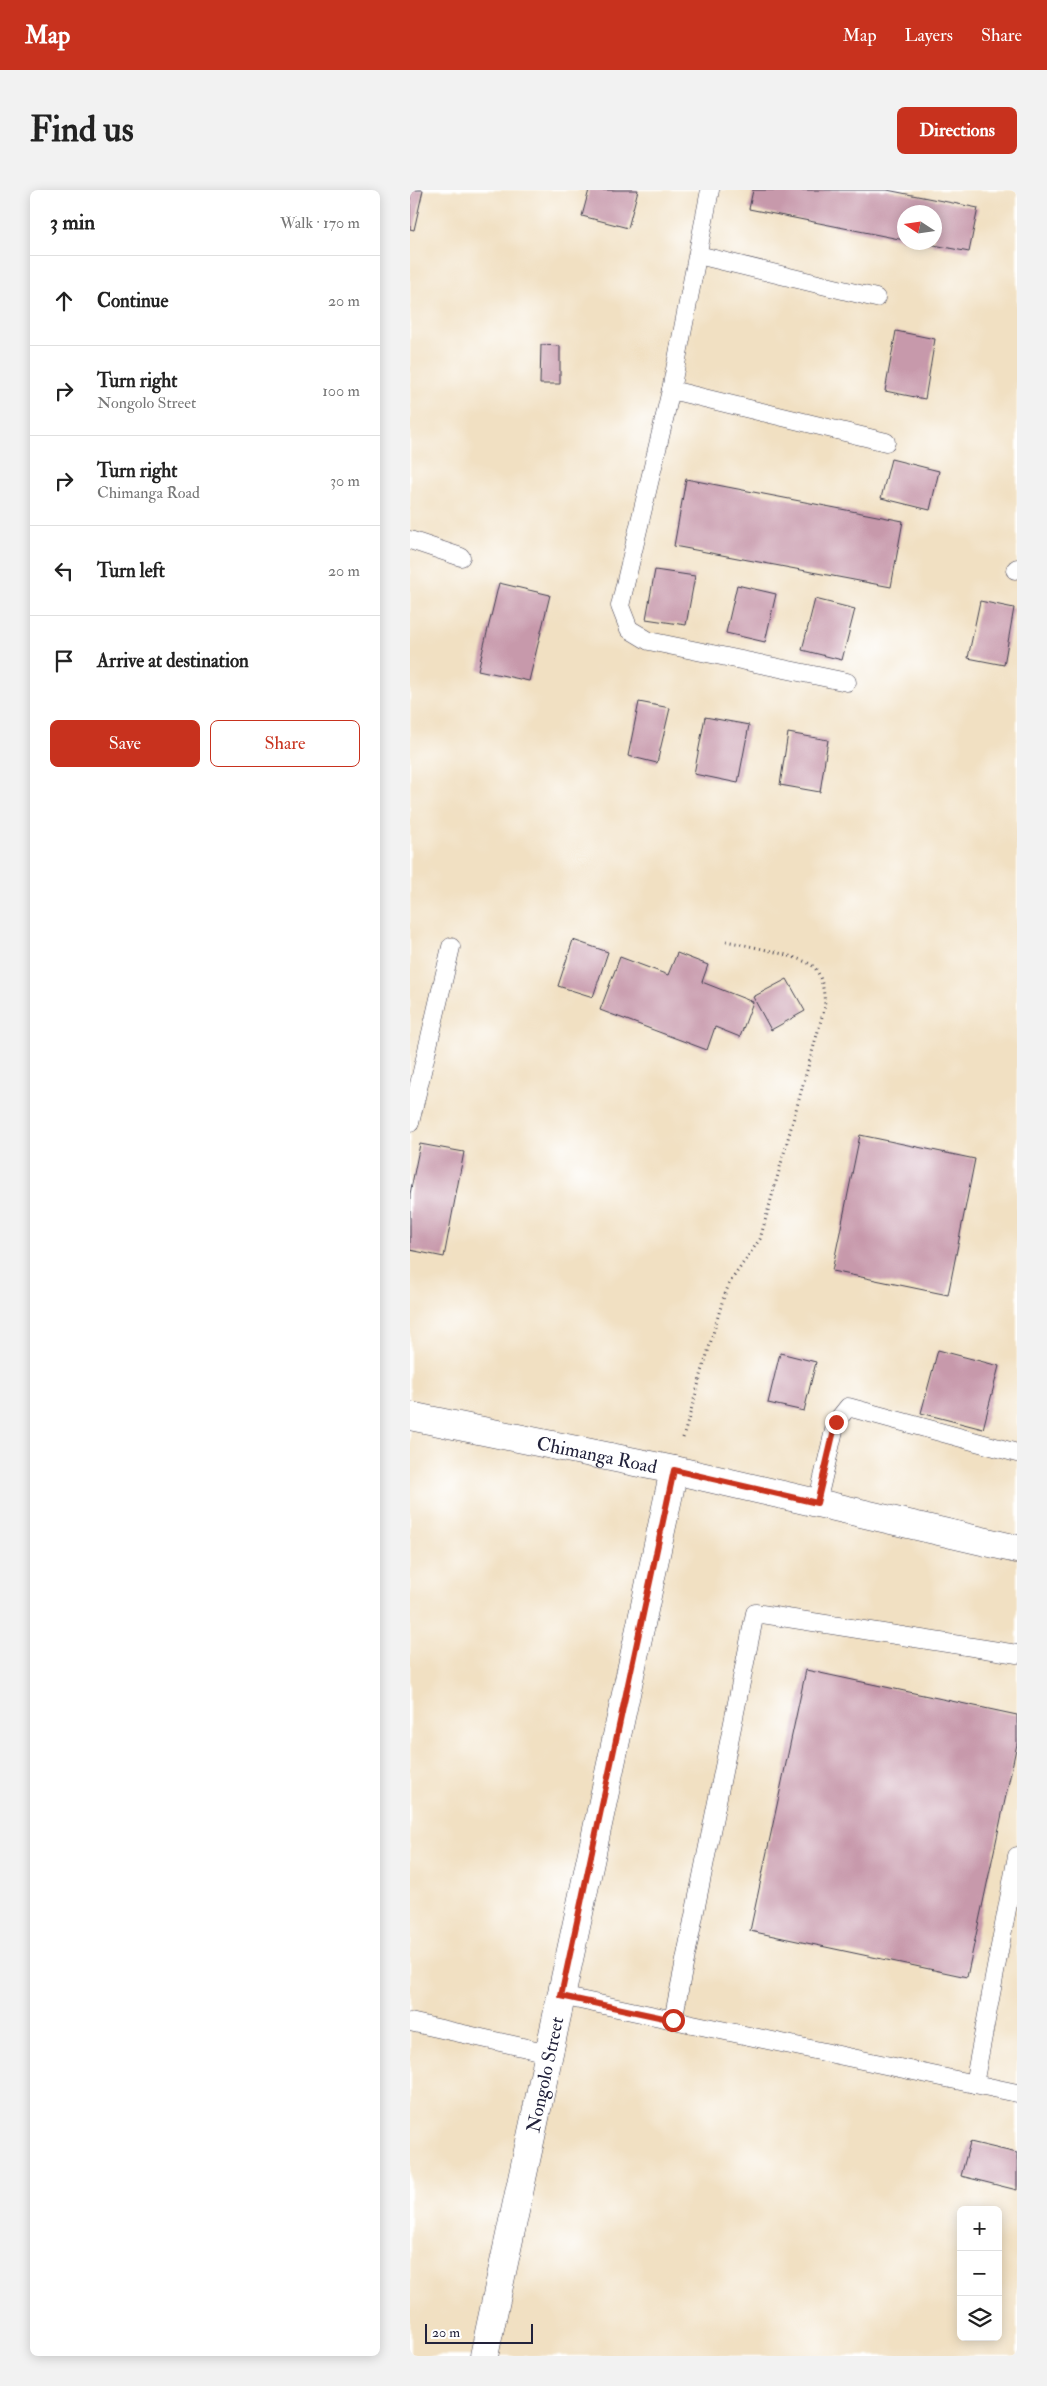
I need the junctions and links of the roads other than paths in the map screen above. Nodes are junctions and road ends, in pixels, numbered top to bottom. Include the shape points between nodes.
1 (710, 190) edge
2 (698, 255) junction
3 (876, 298) dead end
4 (671, 390) junction
5 (886, 442) dead end
6 (410, 540) edge
7 (461, 557) dead end
8 (847, 682) dead end
9 (451, 947) dead end
10 (410, 1123) edge
11 (410, 1416) edge
12 (1017, 1454) edge
13 (674, 1470) junction
14 (817, 1503) junction
15 (1017, 1549) edge
16 (1017, 1654) edge
17 (1017, 1856) edge
18 (561, 1996) junction
19 (673, 2020) junction
20 (410, 2022) edge
21 (549, 2053) junction
22 (974, 2084) junction
23 (1017, 2093) edge
24 (484, 2356) edge

1 - 2 lane
2 - 3 lane
2 - 4 lane
4 - 5 lane
4 - 8 lane via 620,606 629,629 648,641
6 - 7 lane
9 - 10 lane
11 - 13 street, Chimanga Road
12 - 14 lane via 848,1407 836,1422
13 - 14 street, Chimanga Road
13 - 18 street, Nongolo Street
14 - 15 street, Chimanga Road
16 - 19 lane via 755,1613
17 - 22 lane
18 - 19 lane
18 - 21 street, Nongolo Street
19 - 22 lane
20 - 21 lane
21 - 24 street, Nongolo Street
22 - 23 lane

